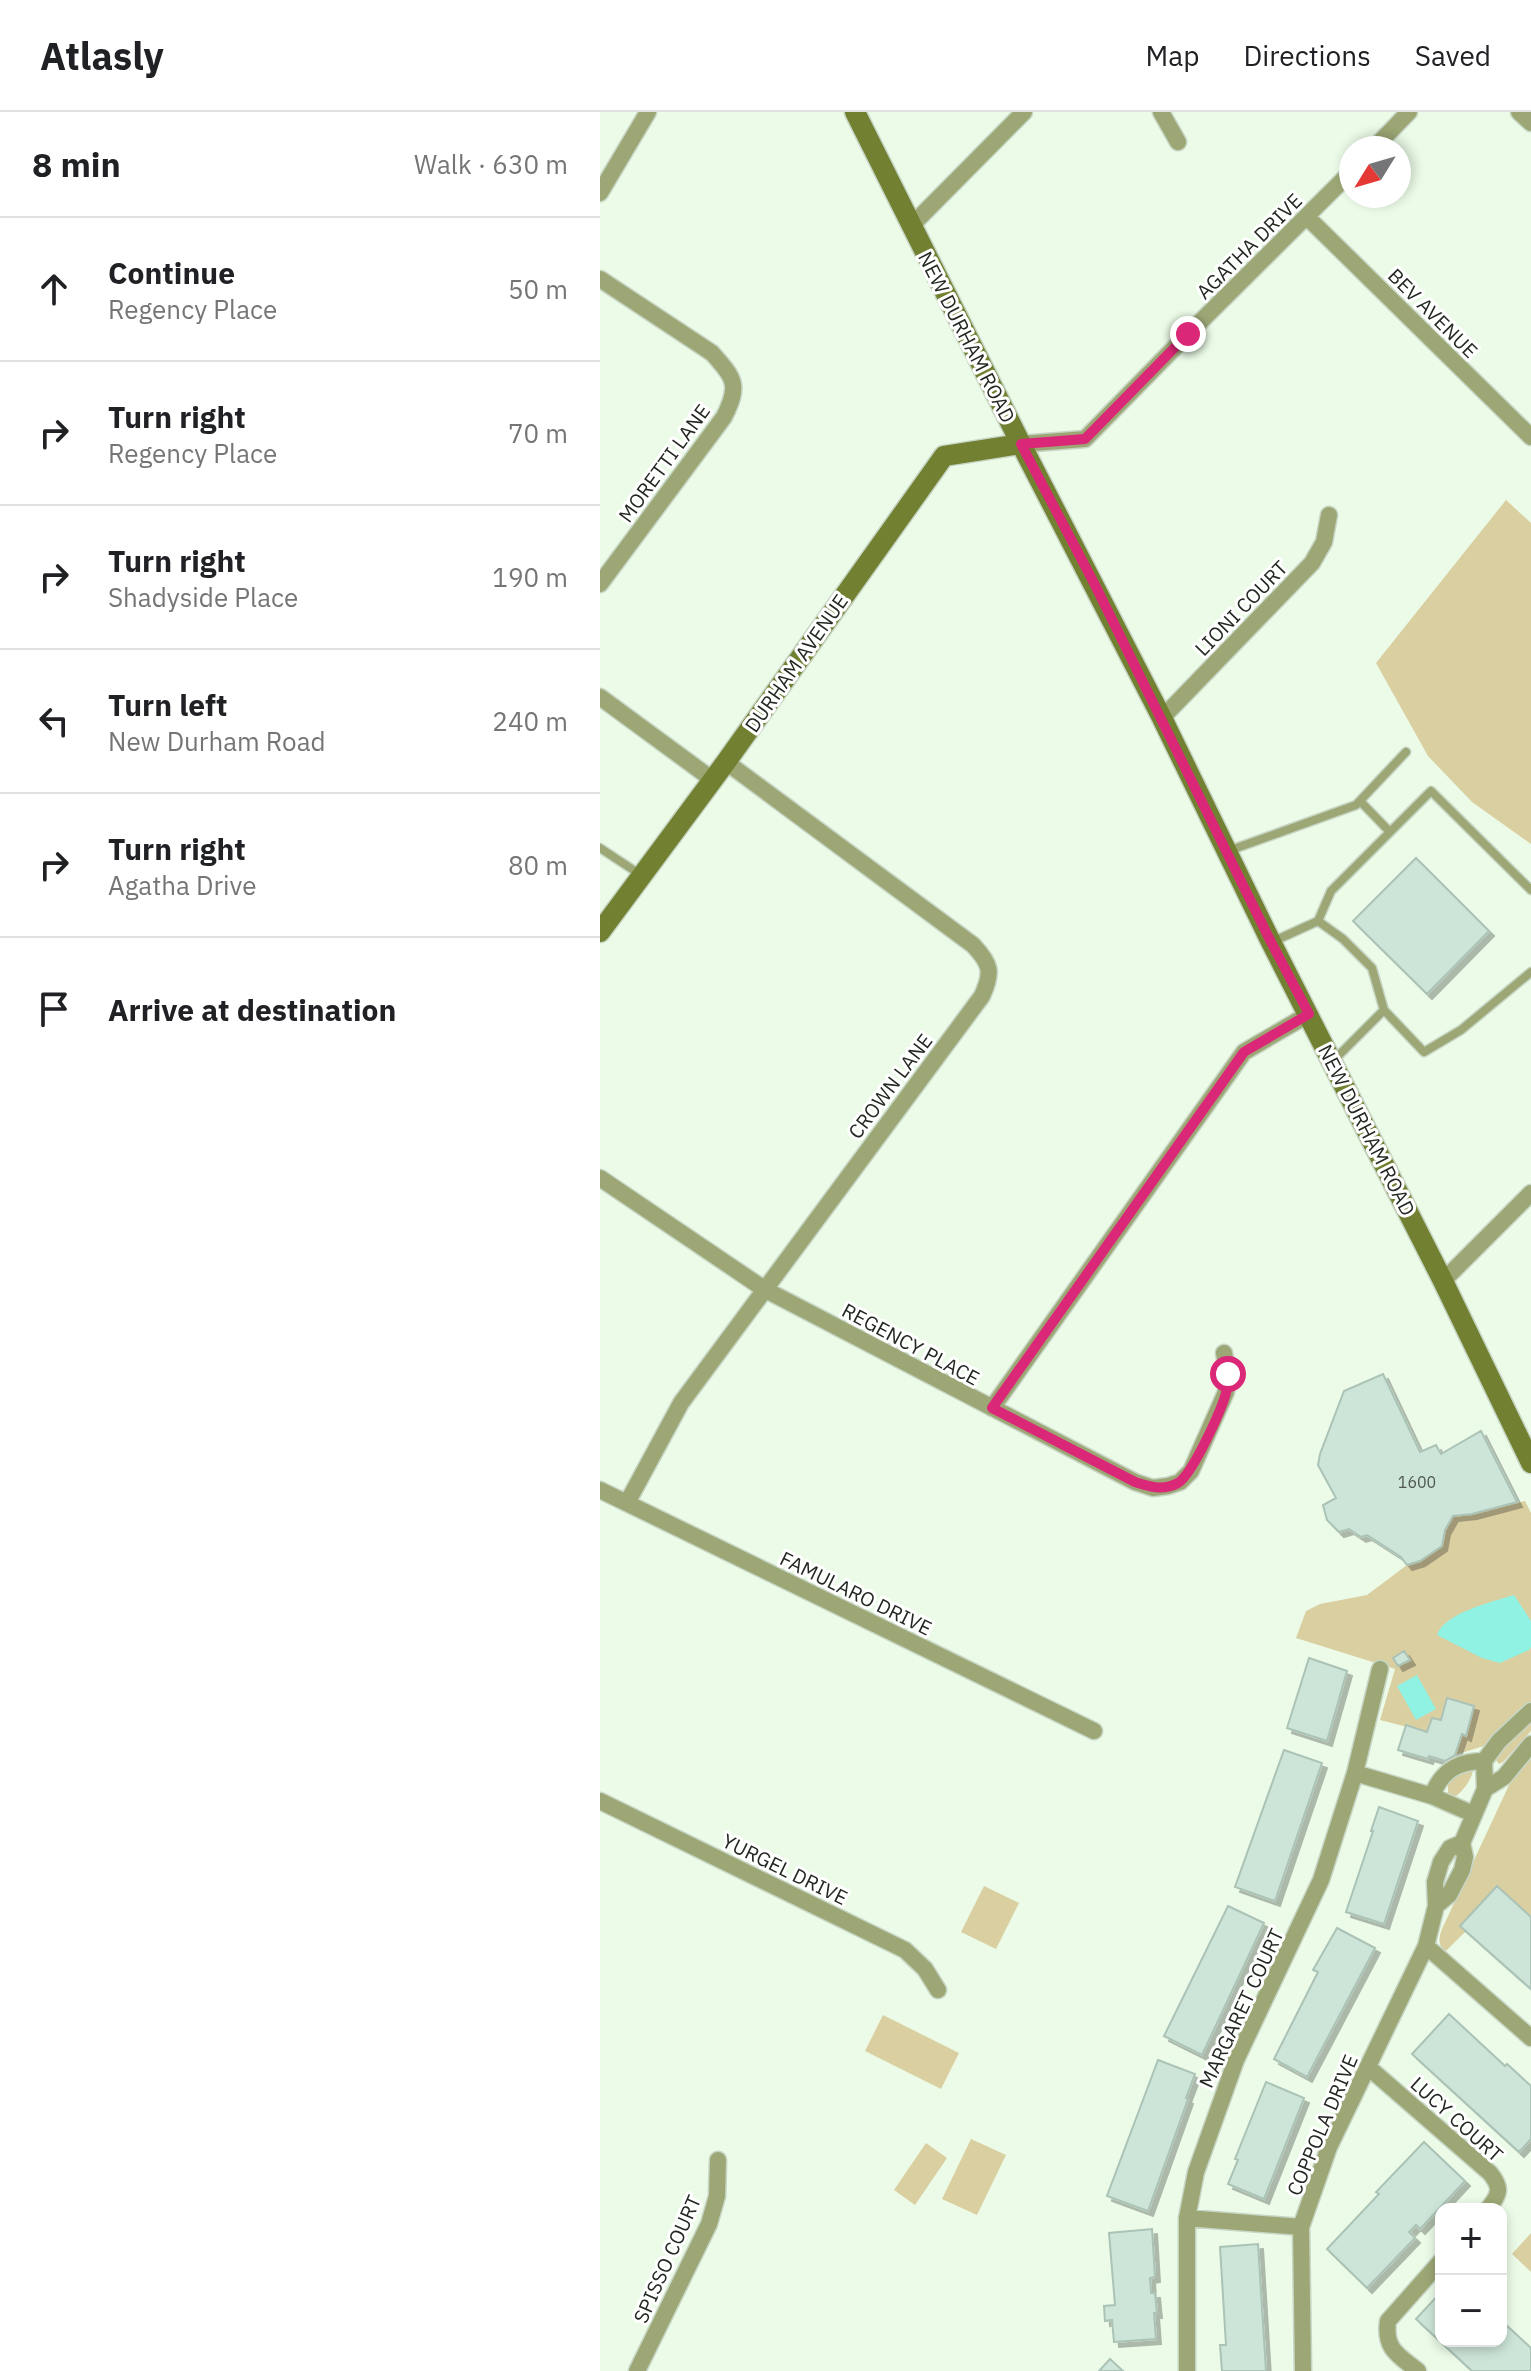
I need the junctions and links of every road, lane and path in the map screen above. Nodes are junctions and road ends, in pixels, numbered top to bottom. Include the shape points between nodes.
1 (648, 112) edge
2 (855, 112) edge
3 (1024, 112) edge
4 (1161, 112) edge
5 (1409, 112) edge
6 (1519, 112) edge
7 (1531, 123) edge
8 (1386, 136) edge
9 (1178, 142) dead end
10 (1339, 184) edge
11 (600, 193) edge
12 (1307, 217) junction
13 (911, 226) junction
14 (600, 279) edge
15 (1531, 437) edge
16 (1021, 444) junction
17 (1329, 515) dead end
18 (600, 584) edge
19 (600, 697) edge
20 (1162, 718) junction
21 (1406, 752) dead end
22 (726, 762) junction
23 (713, 780) junction
24 (1360, 801) junction
25 (1390, 832) junction
26 (600, 848) edge
27 (1227, 851) junction
28 (642, 875) junction
29 (1531, 890) edge
30 (1318, 921) junction
31 (600, 932) edge
32 (1271, 942) junction
33 (1531, 972) edge
34 (1384, 1010) junction
35 (1309, 1014) junction
36 (1332, 1062) junction
37 (600, 1178) edge
38 (1531, 1193) edge
39 (1443, 1281) junction
40 (764, 1289) junction
41 (1224, 1353) dead end
42 (992, 1408) junction
43 (1531, 1463) edge
44 (600, 1490) edge
45 (627, 1503) junction
46 (1380, 1669) dead end
47 (1531, 1711) edge
48 (1094, 1731) dead end
49 (1531, 1744) edge
50 (1484, 1761) junction
51 (1355, 1773) junction
52 (1485, 1789) junction
53 (1432, 1796) junction
54 (600, 1801) edge
55 (1473, 1814) junction
56 (1426, 1946) junction
57 (938, 1990) dead end
58 (1531, 2038) edge
59 (1368, 2067) junction
60 (718, 2160) dead end
61 (1492, 2203) edge
62 (1187, 2218) junction
63 (1301, 2227) junction
64 (1435, 2268) edge
65 (637, 2371) edge
66 (1187, 2371) edge
67 (1303, 2371) edge
68 (1418, 2371) edge

1 - 11 street
2 - 13 main road, NEW DURHAM ROAD
3 - 13 street
4 - 9 street
5 - 8 street
6 - 7 street
10 - 12 street, AGATHA DRIVE
12 - 15 street, BEV AVENUE
12 - 16 street, AGATHA DRIVE via 1085,439
13 - 16 main road, NEW DURHAM ROAD
14 - 18 street, MORETTI LANE via 712,353 734,384 724,417
16 - 20 main road, NEW DURHAM ROAD
16 - 22 main road, DURHAM AVENUE via 944,456
17 - 20 street, LIONI COURT via 1324,542 1312,563
19 - 23 street
20 - 27 main road, NEW DURHAM ROAD
21 - 24 lane
22 - 23 main road, DURHAM AVENUE
22 - 40 street, CROWN LANE via 973,945 990,970 982,996
23 - 28 main road, DURHAM AVENUE
24 - 25 lane
24 - 27 lane
25 - 29 lane via 1431,791
25 - 30 lane via 1331,891
26 - 28 lane
27 - 32 main road, NEW DURHAM ROAD
28 - 31 main road, DURHAM AVENUE
30 - 32 lane
30 - 34 lane via 1372,968
32 - 35 main road, NEW DURHAM ROAD
33 - 34 lane via 1461,1030 1424,1052
34 - 36 lane
35 - 36 main road, NEW DURHAM ROAD
35 - 42 street via 1244,1052
36 - 39 main road, NEW DURHAM ROAD
37 - 40 street, REGENCY PLACE
38 - 39 street
39 - 43 main road, NEW DURHAM ROAD
40 - 42 street, REGENCY PLACE
40 - 45 street, CROWN LANE via 681,1403
41 - 42 street, REGENCY PLACE via 1226,1392 1191,1471 1168,1486 1135,1482
44 - 45 street, FAMULARO DRIVE
45 - 48 street, FAMULARO DRIVE
46 - 51 street, MARGARET COURT
47 - 50 street
49 - 52 street, COPPOLA DRIVE via 1504,1777
50 - 52 street, COPPOLA DRIVE
50 - 53 street via 1454,1766
51 - 53 street
51 - 62 street, MARGARET COURT via 1321,1880 1217,2109
52 - 55 street, COPPOLA DRIVE
53 - 55 street
54 - 57 street, YURGEL DRIVE via 905,1950
55 - 56 street, COPPOLA DRIVE via 1462,1843 1450,1848 1441,1862
56 - 58 street
56 - 59 street, COPPOLA DRIVE
59 - 61 street, LUCY COURT via 1490,2173 1498,2183
59 - 63 street, COPPOLA DRIVE via 1329,2147
60 - 65 street, SPISSO COURT via 717,2196 709,2224
62 - 63 street
62 - 66 street, MARGARET COURT
63 - 67 street, COPPOLA DRIVE
64 - 68 street via 1388,2321 1386,2333 1389,2345

